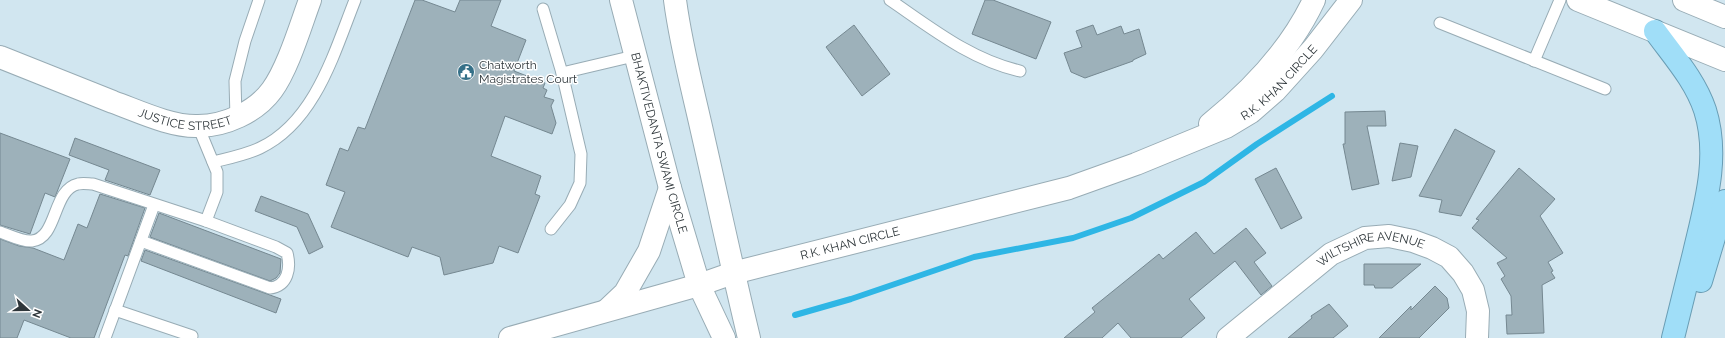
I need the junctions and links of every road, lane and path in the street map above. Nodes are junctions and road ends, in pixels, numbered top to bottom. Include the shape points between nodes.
1 (259, 0) edge
2 (310, 0) edge
3 (355, 0) edge
4 (621, 0) edge
5 (675, 0) edge
6 (890, 0) edge
7 (1314, 0) edge
8 (1351, 0) edge
9 (1560, 0) edge
10 (1578, 0) edge
11 (1684, 0) edge
12 (543, 9) dead end
13 (1725, 16) edge
14 (1440, 23) dead end
15 (1655, 30) junction
16 (634, 56) junction
17 (0, 57) edge
18 (1725, 60) edge
19 (1534, 61) junction
20 (1020, 71) dead end
21 (562, 73) junction
22 (1605, 89) dead end
23 (236, 118) junction
24 (198, 126) junction
25 (1188, 142) junction
26 (213, 162) junction
27 (670, 188) junction
28 (1725, 201) edge
29 (154, 205) junction
30 (206, 221) junction
31 (551, 229) dead end
32 (0, 232) edge
33 (141, 241) junction
34 (733, 273) junction
35 (699, 285) junction
36 (115, 310) junction
37 (607, 311) junction
38 (192, 336) dead end
39 (105, 338) edge
40 (510, 338) edge
41 (724, 338) edge
42 (749, 338) edge
43 (1228, 338) edge
44 (1477, 338) edge
45 (1673, 338) edge
46 (1684, 338) edge

1 - 23 lane via 244,41 235,81
2 - 23 street, JUSTICE STREET via 272,91
3 - 26 lane via 323,77 302,115 291,127 262,147 247,154
4 - 16 street, BHAKTIVEDANTA SWAMI CIRCLE
5 - 34 street
6 - 20 lane via 985,60
7 - 25 street, R.K. KHAN CIRCLE via 1297,31 1270,66 1231,107
8 - 25 street, R.K. KHAN CIRCLE via 1313,49 1251,112 1226,127
9 - 19 lane
10 - 15 street
11 - 13 street
12 - 21 lane
14 - 19 lane
15 - 18 street
15 - 45 highway via 1693,83 1705,110 1710,133 1712,168 1703,218
16 - 21 lane
16 - 27 street, BHAKTIVEDANTA SWAMI CIRCLE
17 - 24 street, JUSTICE STREET via 146,114 173,123
19 - 22 lane
21 - 31 lane via 581,154 580,183 570,205
23 - 24 street, JUSTICE STREET
24 - 26 lane
25 - 34 street, R.K. KHAN CIRCLE via 1069,188
26 - 30 lane via 217,172 217,192
27 - 35 street, BHAKTIVEDANTA SWAMI CIRCLE
27 - 37 street via 649,251 625,293
28 - 46 highway
29 - 30 lane
29 - 32 lane via 93,184 79,183 70,187 63,195 46,233 40,239 31,241
29 - 33 lane
30 - 33 lane via 287,253 290,262 288,274 283,282 278,287 270,288
33 - 36 lane
34 - 35 street, R.K. KHAN CIRCLE
34 - 42 street
35 - 37 street, R.K. KHAN CIRCLE
35 - 41 street, BHAKTIVEDANTA SWAMI CIRCLE
36 - 38 lane
36 - 39 lane
37 - 40 street, R.K. KHAN CIRCLE
43 - 44 street, WILTSHIRE AVENUE via 1331,254 1365,238 1389,236 1414,240 1432,248 1449,257 1463,273 1473,290 1478,311

